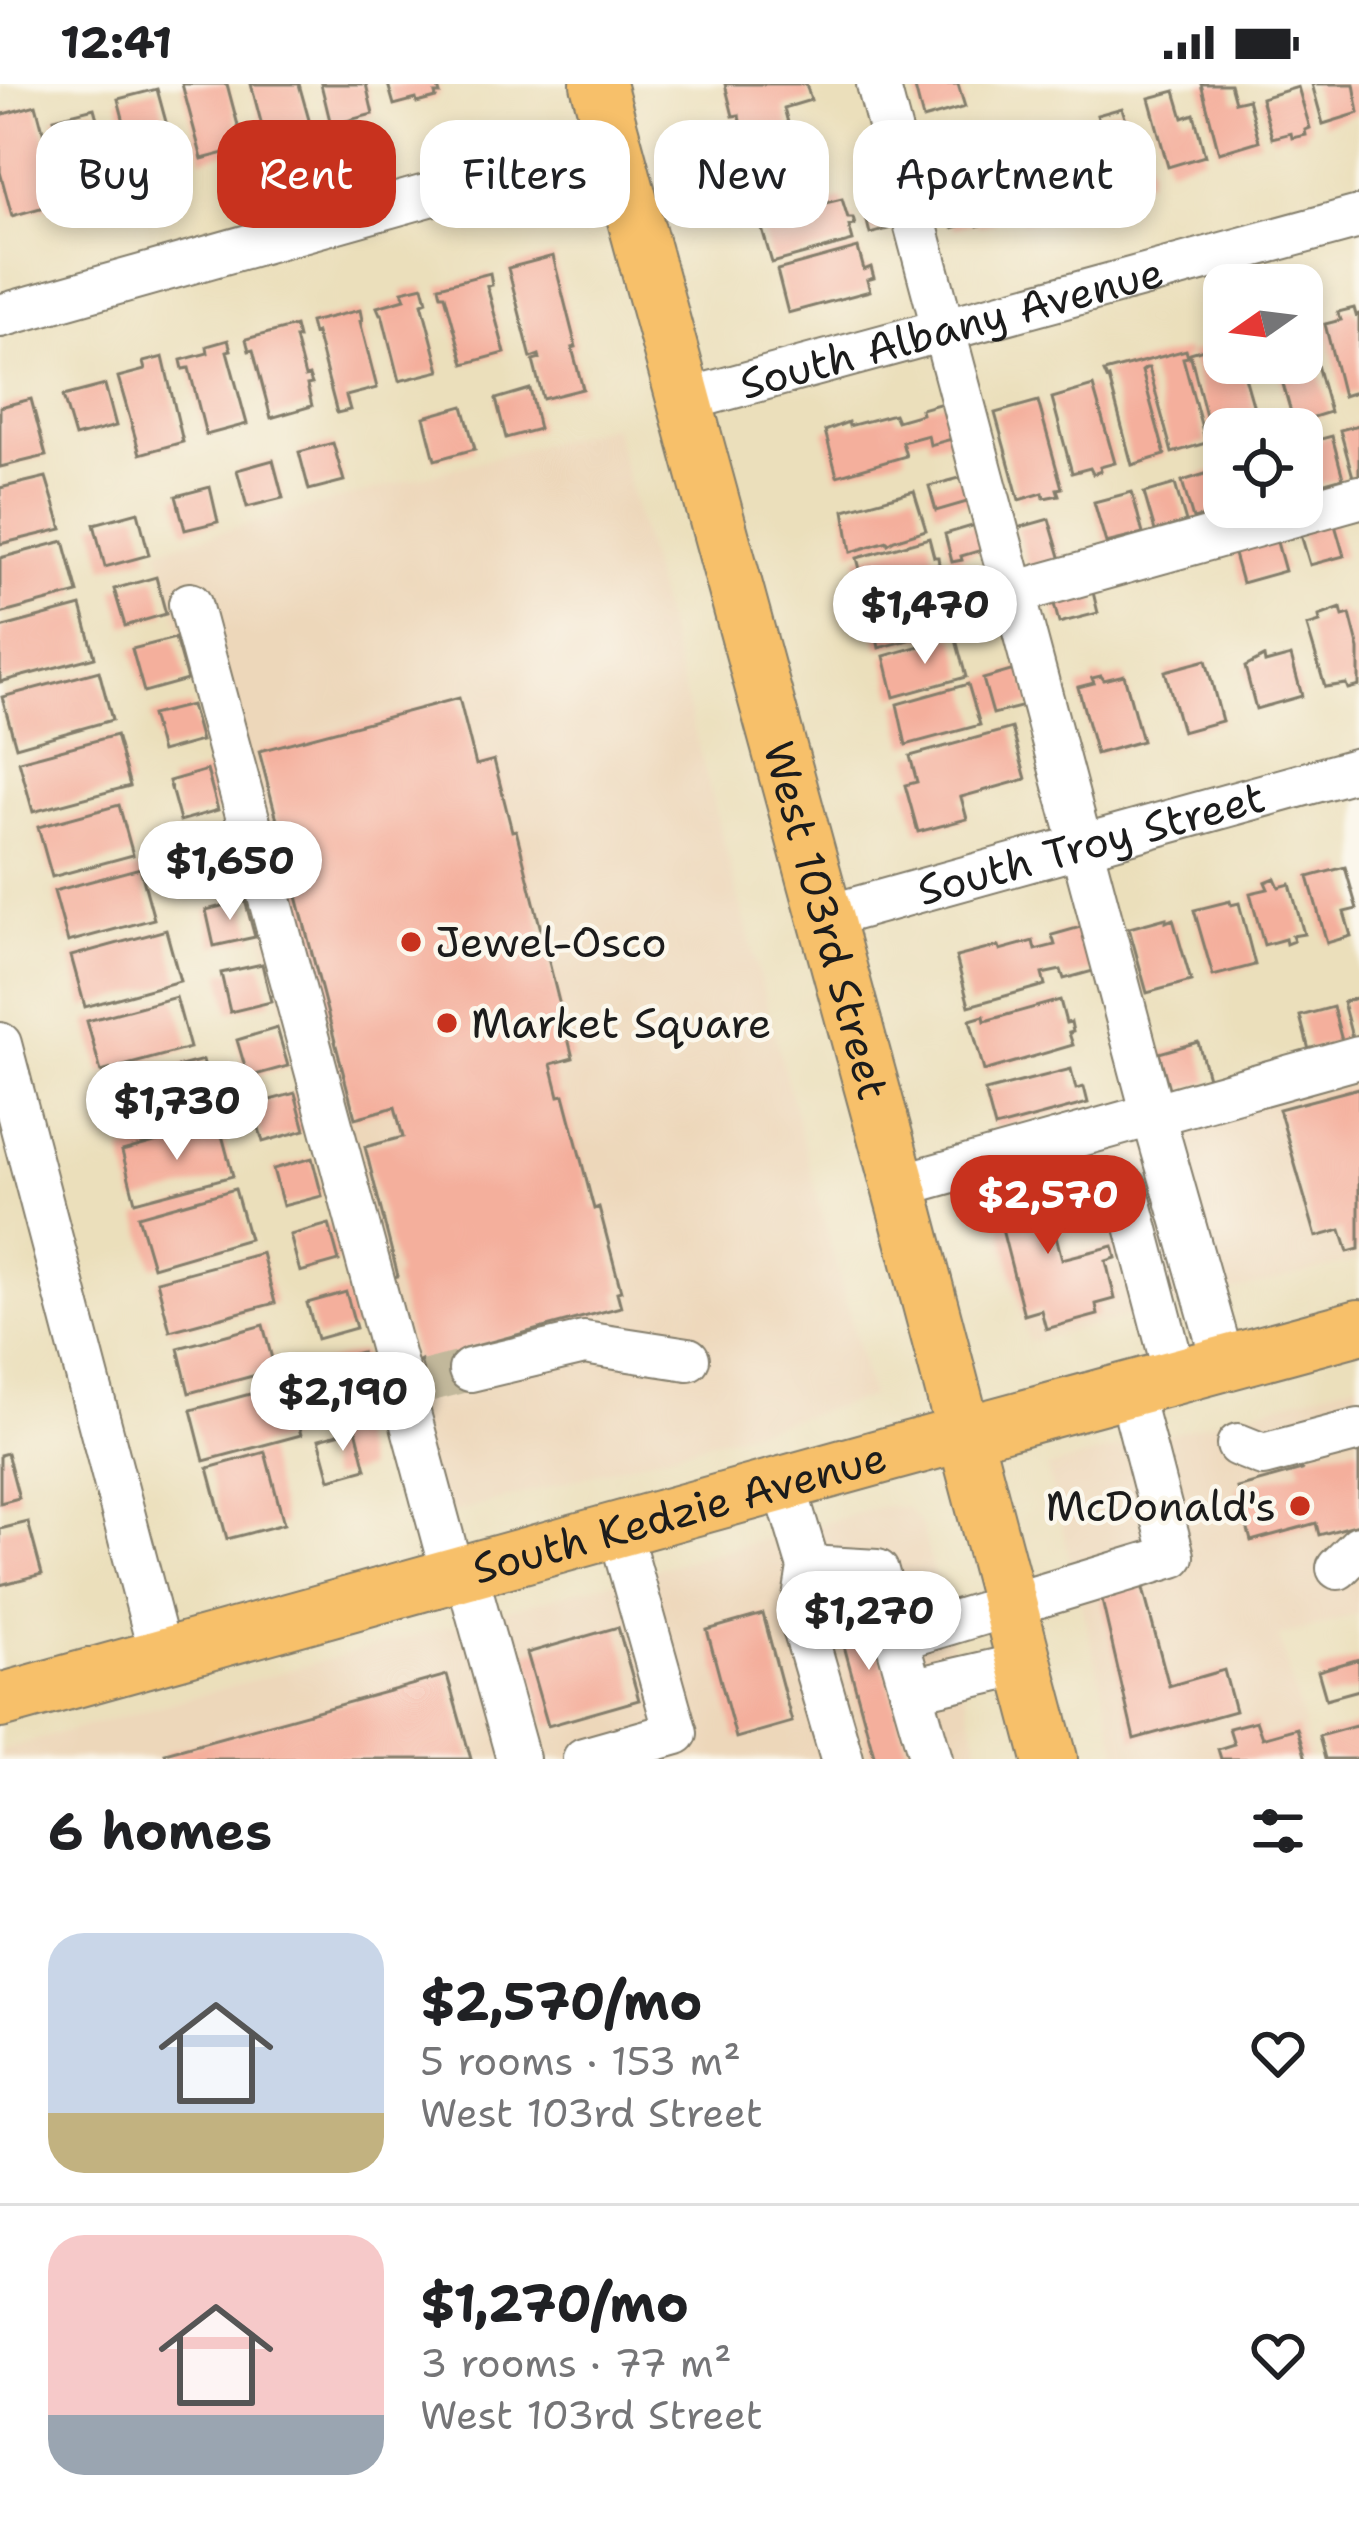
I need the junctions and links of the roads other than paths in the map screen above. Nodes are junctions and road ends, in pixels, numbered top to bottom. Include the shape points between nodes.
1 (598, 84) edge
2 (878, 84) edge
3 (608, 120) edge
4 (420, 198) edge
5 (630, 201) edge
6 (1359, 217) edge
7 (0, 316) edge
8 (944, 330) junction
9 (685, 400) junction
10 (1359, 497) edge
11 (1014, 593) junction
12 (190, 604) dead end
13 (1359, 769) edge
14 (1082, 846) junction
15 (825, 916) junction
16 (0, 1044) edge
17 (1359, 1057) edge
18 (1153, 1114) junction
19 (898, 1186) junction
20 (1126, 1188) dead end
21 (1359, 1327) edge
22 (688, 1359) dead end
23 (470, 1370) tunnel mouth
24 (1177, 1378) junction
25 (1359, 1430) edge
26 (964, 1434) junction
27 (1238, 1445) dead end
28 (784, 1484) junction
29 (620, 1530) junction
30 (809, 1567) junction
31 (460, 1574) junction
32 (1009, 1603) junction
33 (896, 1639) junction
34 (161, 1657) junction
35 (1024, 1664) junction
36 (911, 1690) junction
37 (0, 1701) edge
38 (518, 1759) edge
39 (584, 1759) edge
40 (842, 1759) edge
41 (931, 1759) edge
42 (1049, 1759) edge

1 - 3 main road, West 103rd Street
2 - 8 street
4 - 7 street
5 - 9 main road, West 103rd Street
6 - 8 street, South Albany Avenue
8 - 9 street, South Albany Avenue
8 - 11 street
9 - 15 main road, West 103rd Street
10 - 11 street
11 - 14 street
12 - 31 street via 415,1384
13 - 14 street, South Troy Street
14 - 15 street, South Troy Street
14 - 18 street
15 - 19 main road, West 103rd Street
16 - 34 street
17 - 18 street
18 - 19 street
18 - 24 street
19 - 26 main road, West 103rd Street
20 - 24 street
21 - 24 main road, South Kedzie Avenue
22 - 23 street via 584,1343
24 - 26 main road, South Kedzie Avenue
24 - 32 street via 1173,1556
25 - 27 street via 1263,1456
26 - 28 main road, South Kedzie Avenue
26 - 32 main road, West 103rd Street
28 - 29 main road, South Kedzie Avenue
28 - 30 street
29 - 31 main road, South Kedzie Avenue
29 - 39 street via 676,1733
30 - 33 street via 877,1571
30 - 40 street via 801,1618
31 - 34 main road, South Kedzie Avenue
31 - 38 street
32 - 33 street
32 - 35 main road, West 103rd Street
33 - 36 street
34 - 37 main road, South Kedzie Avenue
35 - 36 street
35 - 42 main road, West 103rd Street
36 - 41 street

